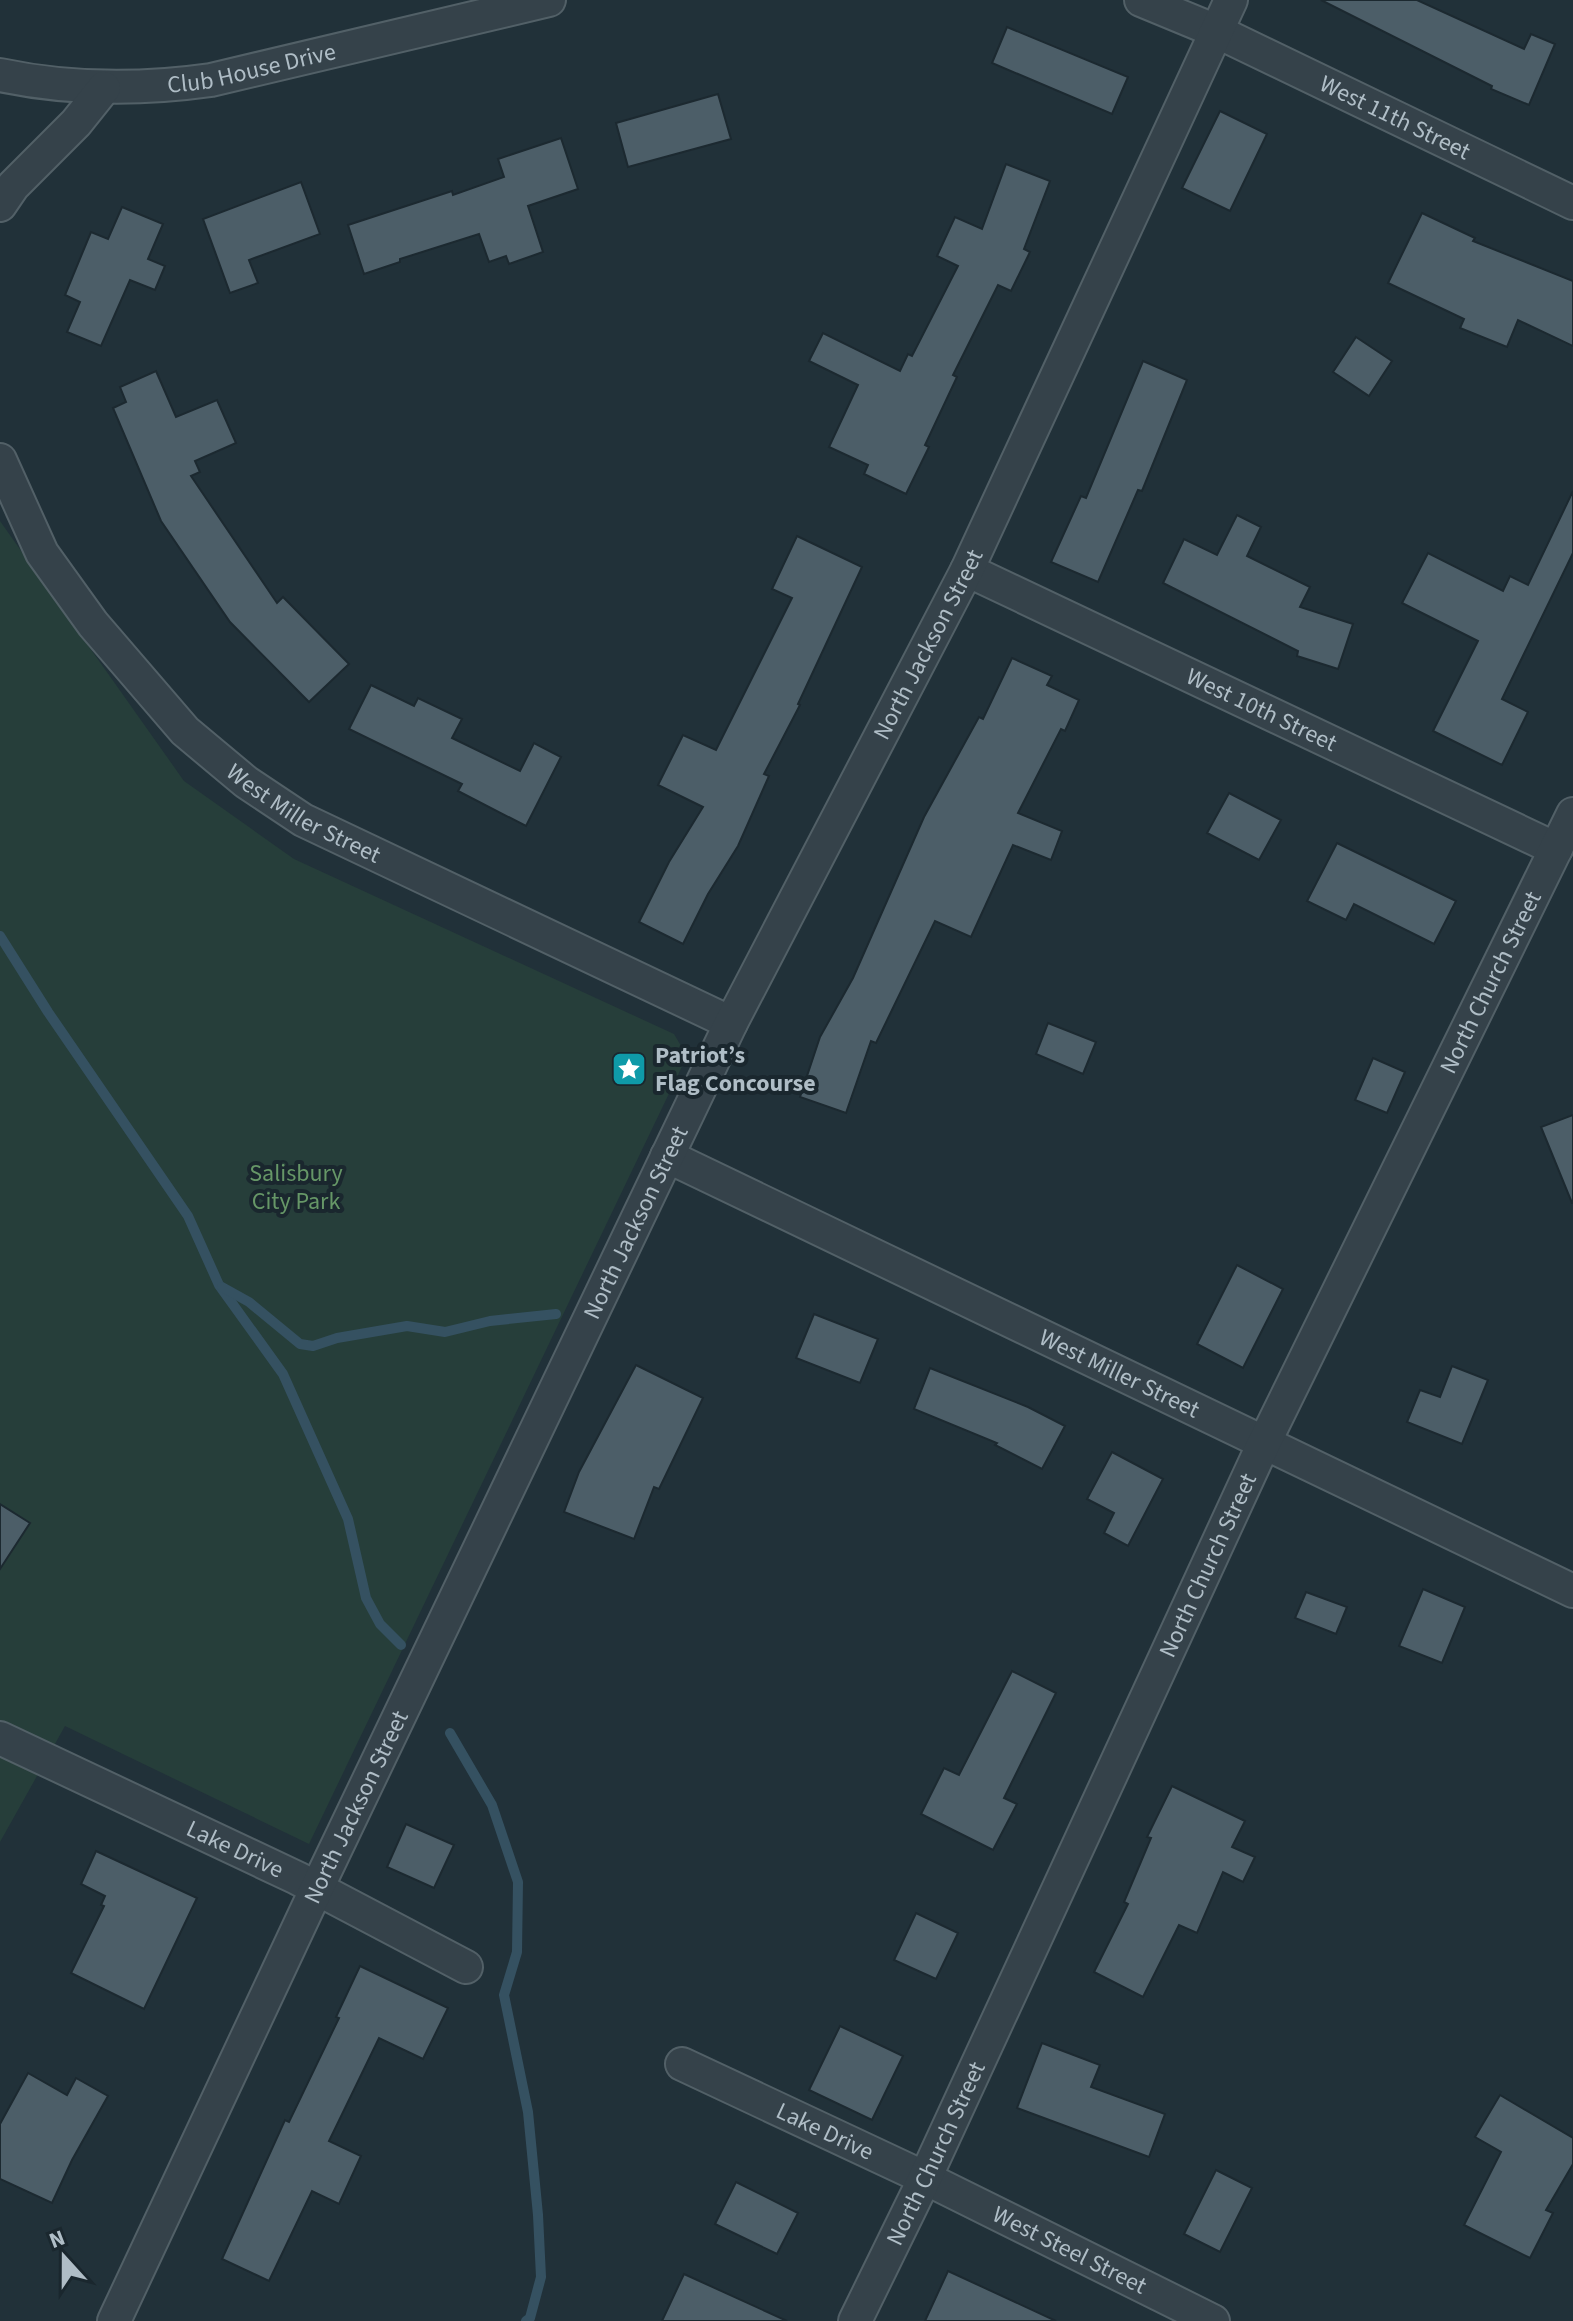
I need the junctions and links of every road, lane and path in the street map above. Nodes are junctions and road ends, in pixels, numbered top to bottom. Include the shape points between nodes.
1 (549, 0) edge
2 (1141, 0) edge
3 (1231, 0) edge
4 (1216, 31) junction
5 (0, 75) edge
6 (104, 88) junction
7 (1573, 203) edge
8 (0, 205) edge
9 (0, 460) edge
10 (967, 570) junction
11 (1573, 814) edge
12 (1556, 849) junction
13 (731, 1023) junction
14 (667, 1156) junction
15 (1264, 1443) junction
16 (1573, 1591) edge
17 (0, 1738) edge
18 (317, 1888) junction
19 (466, 1967) dead end
20 (682, 2064) dead end
21 (925, 2178) junction
22 (114, 2321) edge
23 (855, 2321) edge
24 (1213, 2321) edge

1 - 6 street, Club House Drive via 211,80
2 - 4 street
3 - 4 street, North Jackson Street
4 - 7 street, West 11th Street
4 - 10 street, North Jackson Street
5 - 6 street, Club House Drive
6 - 8 street
9 - 13 street, West Miller Street via 42,553 93,624 185,731 246,782 303,820
10 - 12 street, West 10th Street
10 - 13 street, North Jackson Street
11 - 12 street, North Church Street
12 - 15 street, North Church Street
13 - 14 street, North Jackson Street
14 - 15 street, West Miller Street
14 - 18 street, North Jackson Street
15 - 16 street, West Miller Street
15 - 21 street, North Church Street
17 - 18 street, Lake Drive
18 - 19 street, Lake Drive
18 - 22 street, North Jackson Street
20 - 21 street, Lake Drive
21 - 23 street, North Church Street
21 - 24 street, West Steel Street

